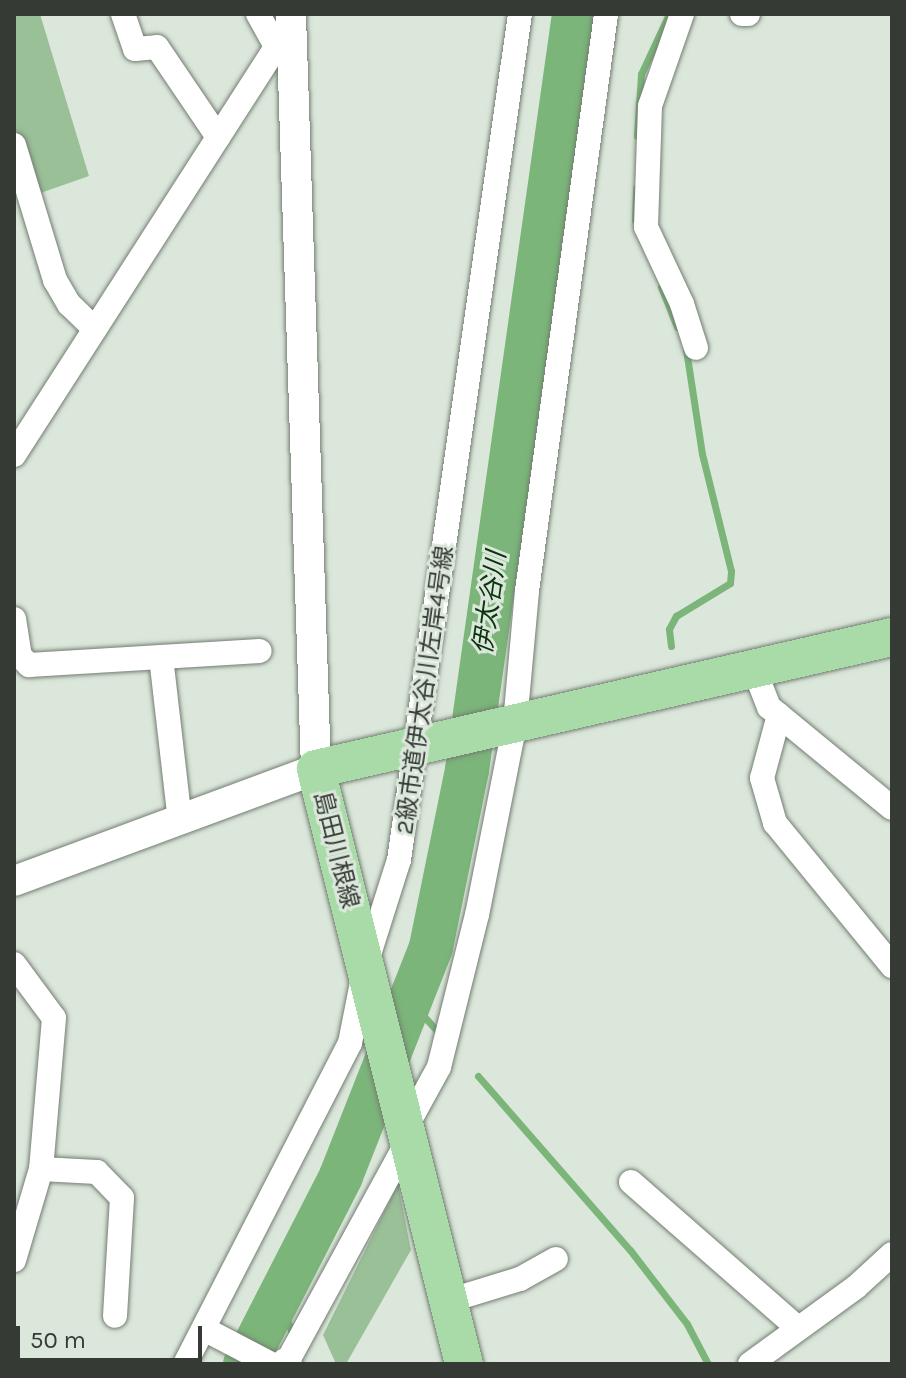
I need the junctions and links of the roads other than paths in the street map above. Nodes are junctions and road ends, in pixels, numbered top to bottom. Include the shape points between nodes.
1 (123, 14) edge
2 (258, 14) edge
3 (520, 14) edge
4 (606, 14) edge
5 (682, 14) edge
6 (289, 25) edge
7 (218, 137) junction
8 (14, 145) edge
9 (95, 329) junction
10 (696, 348) dead end
11 (14, 455) edge
12 (14, 619) edge
13 (892, 637) edge
14 (260, 651) dead end
15 (161, 657) junction
16 (754, 669) junction
17 (779, 715) junction
18 (510, 725) junction
19 (420, 744) junction
20 (316, 769) junction
21 (892, 808) edge
22 (180, 820) junction
23 (14, 881) edge
24 (14, 964) edge
25 (892, 966) edge
26 (365, 967) junction
27 (404, 1131) junction
28 (41, 1169) junction
29 (631, 1182) dead end
30 (892, 1254) edge
31 (556, 1259) dead end
32 (14, 1260) edge
33 (448, 1301) junction
34 (115, 1316) dead end
35 (204, 1329) junction
36 (788, 1345) edge
37 (185, 1364) edge
38 (282, 1364) edge
39 (464, 1364) edge
40 (750, 1364) edge

1 - 7 street via 135,49 157,47
2 - 6 street
3 - 19 street, 2級市道伊太谷川左岸4号線
4 - 18 street
5 - 10 street via 650,106 646,227
6 - 7 street
6 - 20 street
7 - 9 street
8 - 9 street via 55,280 69,304
9 - 11 street
12 - 15 street via 20,656 29,665
13 - 16 main road, 島田川根線
14 - 15 street
15 - 22 street
16 - 17 street via 769,707
16 - 18 main road, 島田川根線
17 - 21 street
17 - 25 street via 762,778 775,823
18 - 19 main road, 島田川根線
18 - 27 street via 477,915 439,1067
19 - 20 main road, 島田川根線
19 - 26 street, 2級市道伊太谷川左岸4号線 via 399,860
20 - 22 street
20 - 26 main road, 島田川根線
22 - 23 street
24 - 28 street via 54,1018
26 - 27 main road, 島田川根線
26 - 35 street, 2級市道伊太谷川左岸4号線 via 350,1043
27 - 33 main road, 島田川根線
27 - 38 street
28 - 32 street
28 - 34 street via 97,1172 122,1198
29 - 36 street
30 - 36 street
31 - 33 street via 520,1279
33 - 39 main road, 島田川根線
35 - 37 street, 2級市道伊太谷川左岸4号線
35 - 38 street
36 - 40 street

